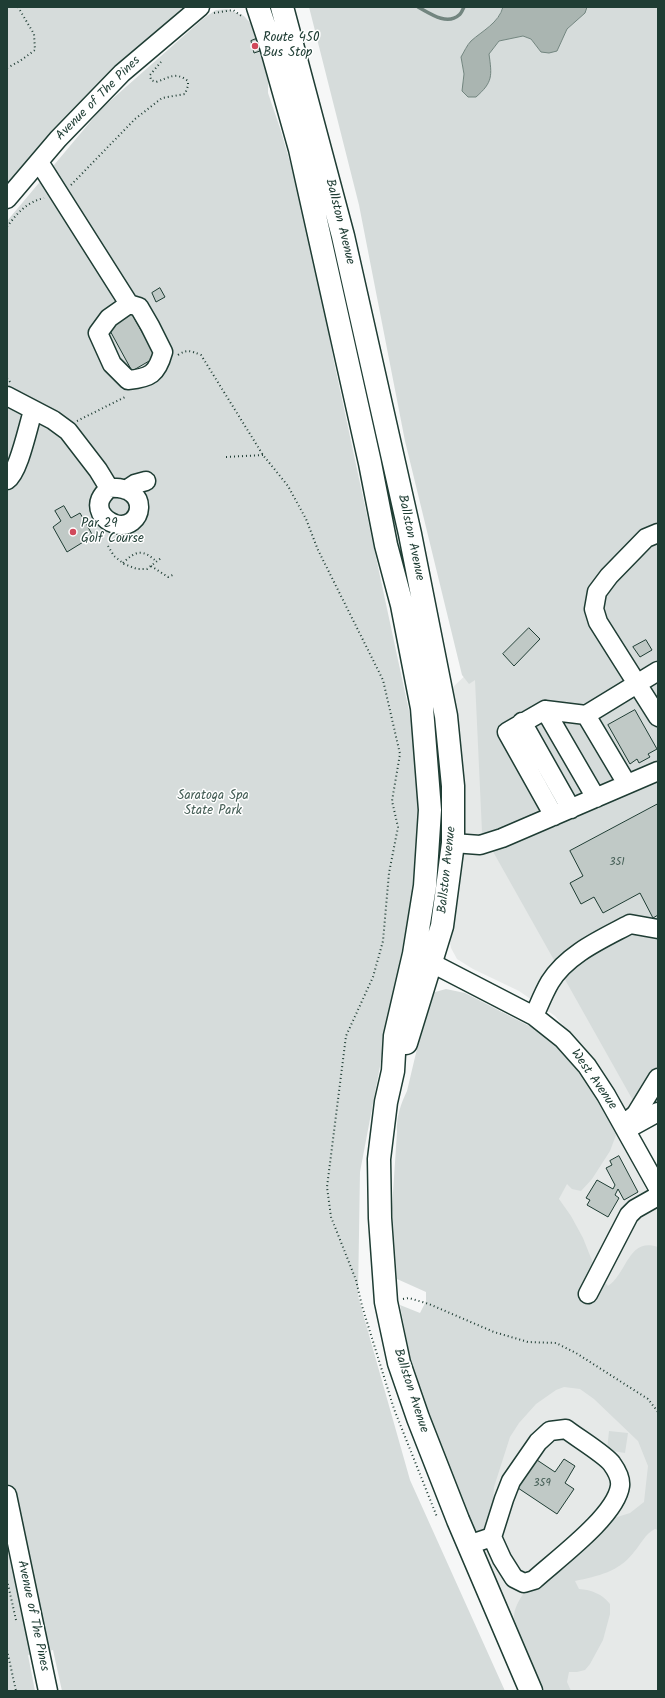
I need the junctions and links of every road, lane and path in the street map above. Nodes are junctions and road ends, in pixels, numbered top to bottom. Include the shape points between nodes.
1 (18, 7) edge
2 (282, 7) edge
3 (205, 11) edge
4 (251, 12) edge
5 (162, 60) dead end
6 (7, 68) edge
7 (39, 162) junction
8 (69, 186) dead end
9 (49, 197) dead end
10 (7, 200) edge
11 (7, 227) edge
12 (130, 304) dead end
13 (176, 356) dead end
14 (7, 378) edge
15 (10, 391) edge
16 (127, 396) dead end
17 (33, 410) junction
18 (77, 421) dead end
19 (263, 455) junction
20 (226, 457) dead end
21 (7, 480) edge
22 (146, 481) dead end
23 (109, 488) junction
24 (126, 490) junction
25 (658, 532) edge
26 (108, 546) dead end
27 (161, 558) dead end
28 (157, 562) junction
29 (122, 563) junction
30 (151, 566) junction
31 (175, 574) dead end
32 (658, 671) edge
33 (637, 683) junction
34 (545, 710) junction
35 (586, 715) junction
36 (658, 717) edge
37 (522, 722) junction
38 (658, 770) edge
39 (627, 784) junction
40 (596, 798) junction
41 (571, 809) junction
42 (554, 816) junction
43 (453, 843) junction
44 (658, 929) edge
45 (422, 958) junction
46 (534, 1016) junction
47 (658, 1078) edge
48 (658, 1112) edge
49 (625, 1127) junction
50 (658, 1188) edge
51 (658, 1196) edge
52 (588, 1294) dead end
53 (398, 1300) dead end
54 (368, 1305) dead end
55 (362, 1306) junction
56 (658, 1412) edge
57 (7, 1495) edge
58 (440, 1523) dead end
59 (492, 1537) junction
60 (468, 1545) junction
61 (7, 1650) edge
62 (16, 1691) edge
63 (48, 1691) edge
64 (531, 1691) edge

1 - 6 path via 34,34 35,50
2 - 43 highway, Ballston Avenue via 343,236 410,534 446,716 453,786
3 - 4 path
3 - 7 street, Avenue of The Pines via 122,73
4 - 45 highway, Ballston Avenue via 271,46 300,148 386,545 402,605 422,708 430,810
5 - 8 path via 150,75 151,80 156,82 181,76 188,81 185,94 162,98 135,119
7 - 10 street, Avenue of The Pines
7 - 12 street
9 - 11 path via 36,200 20,210
13 - 19 path via 190,350 201,355
14 - 15 path
15 - 17 street
16 - 18 path
17 - 21 street via 19,460 12,477
17 - 23 street via 68,431
19 - 20 path
19 - 55 path via 288,486 306,519 318,550 382,680 400,754 392,801 398,827 389,873 383,940 373,977 346,1036 327,1187 331,1217 356,1280
22 - 24 street
23 - 24 street via 120,487
23 - 24 street via 101,496 99,507 103,516 111,523 120,525 128,524 139,510 138,500
25 - 33 street via 646,538 609,576 597,592 594,609 598,622
26 - 29 path
27 - 28 path
28 - 29 path via 142,552 131,554
28 - 30 path
29 - 30 path via 137,569 148,569
30 - 31 path via 168,577
32 - 33 street
33 - 35 street
33 - 36 street
34 - 35 street
34 - 37 street
34 - 40 street
35 - 39 street
37 - 41 street
37 - 42 street via 507,732
38 - 39 street
39 - 40 street
40 - 41 street
41 - 42 street
42 - 43 street via 480,845
43 - 45 highway, Ballston Avenue via 442,926
44 - 46 street via 630,924 584,950 565,964 550,981
45 - 46 street, West Avenue
45 - 60 highway, Ballston Avenue via 409,1037 393,1071 386,1102 379,1159 386,1302 400,1363 418,1418
46 - 49 street, West Avenue via 563,1039 587,1066
47 - 49 street
48 - 49 street
49 - 50 street, West Avenue
51 - 52 street via 629,1215
53 - 56 path via 409,1298 429,1304 494,1332 528,1342 556,1343 648,1399
54 - 55 path
55 - 58 path via 394,1409
57 - 63 street, Avenue of The Pines
59 - 59 street via 511,1482 538,1442 550,1431 566,1429 611,1462 618,1474 620,1488 615,1501 593,1528 534,1580 524,1583 514,1578
59 - 60 street
60 - 64 highway, Ballston Avenue
61 - 62 path

